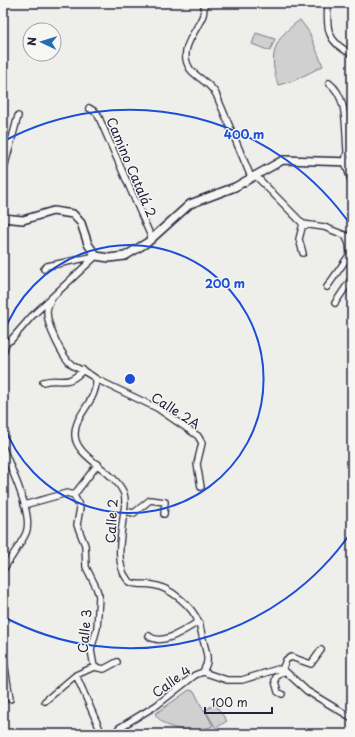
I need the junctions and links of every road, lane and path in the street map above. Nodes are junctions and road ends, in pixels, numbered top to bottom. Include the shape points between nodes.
1 (204, 3) edge
2 (328, 3) edge
3 (352, 54) edge
4 (329, 83) dead end
5 (89, 108) dead end
6 (18, 116) dead end
7 (352, 127) edge
8 (347, 150) junction
9 (348, 162) edge
10 (3, 172) edge
11 (253, 176) junction
12 (352, 183) edge
13 (3, 218) edge
14 (303, 224) junction
15 (345, 235) junction
16 (352, 238) edge
17 (152, 239) junction
18 (303, 253) dead end
19 (96, 256) junction
20 (44, 269) dead end
21 (352, 278) edge
22 (327, 287) dead end
23 (52, 298) junction
24 (335, 303) dead end
25 (3, 353) edge
26 (83, 370) junction
27 (96, 380) junction
28 (43, 382) dead end
29 (3, 448) edge
30 (98, 464) junction
31 (201, 487) dead end
32 (74, 495) junction
33 (24, 505) junction
34 (124, 511) junction
35 (164, 514) dead end
36 (3, 570) edge
37 (198, 622) junction
38 (148, 636) dead end
39 (321, 650) dead end
40 (3, 655) edge
41 (117, 662) dead end
42 (94, 667) junction
43 (284, 671) junction
44 (203, 672) junction
45 (76, 675) junction
46 (282, 694) dead end
47 (10, 699) dead end
48 (45, 701) dead end
49 (352, 718) edge
50 (102, 734) edge
51 (114, 734) edge

1 - 11 street via 204,14 188,42 186,60 191,69 211,85
2 - 3 street via 327,18 332,40
4 - 8 street via 339,93 344,112
5 - 17 street, Camino Catalá 2 via 97,113
6 - 10 street
7 - 8 street
8 - 9 street
9 - 11 street via 284,160
9 - 12 street
11 - 14 street
11 - 17 street via 235,187 190,204
13 - 19 street via 23,220 53,211 73,214 81,223 88,244
14 - 15 street via 324,227
14 - 18 street via 299,239
15 - 16 street
15 - 22 street via 350,254
17 - 19 street via 125,256
19 - 20 street via 47,266
19 - 23 street
21 - 24 street
23 - 25 street via 6,343
23 - 26 street via 48,306 48,320 58,344 66,359
26 - 27 street
26 - 28 street via 68,382
27 - 30 street, Calle 2 via 97,386 93,397 78,422 74,435 81,450
27 - 31 street, Calle 2A via 157,408 198,436 202,443 197,464
29 - 33 street
30 - 32 street
30 - 34 street, Calle 2 via 112,476 123,491
32 - 33 street via 67,493
32 - 42 street, Calle 3 via 80,508 77,525 85,545 86,568 99,596 97,628 91,650
33 - 36 street via 28,522 27,532
34 - 35 street via 134,513 150,500 165,502
34 - 37 street, Calle 2 via 120,560 123,573 133,583 154,585 172,594 186,605
37 - 38 street via 163,640
37 - 44 street, Calle 2 via 207,661
39 - 43 street via 311,664 291,657 286,660
40 - 47 street
41 - 42 street via 104,669
42 - 45 street, Calle 3
43 - 44 street, Calle 4 via 278,669 242,680 227,680
43 - 46 street via 275,681 278,692
43 - 49 street via 307,691
44 - 51 street, Calle 4 via 195,675
45 - 48 street, Calle 3
45 - 50 street

